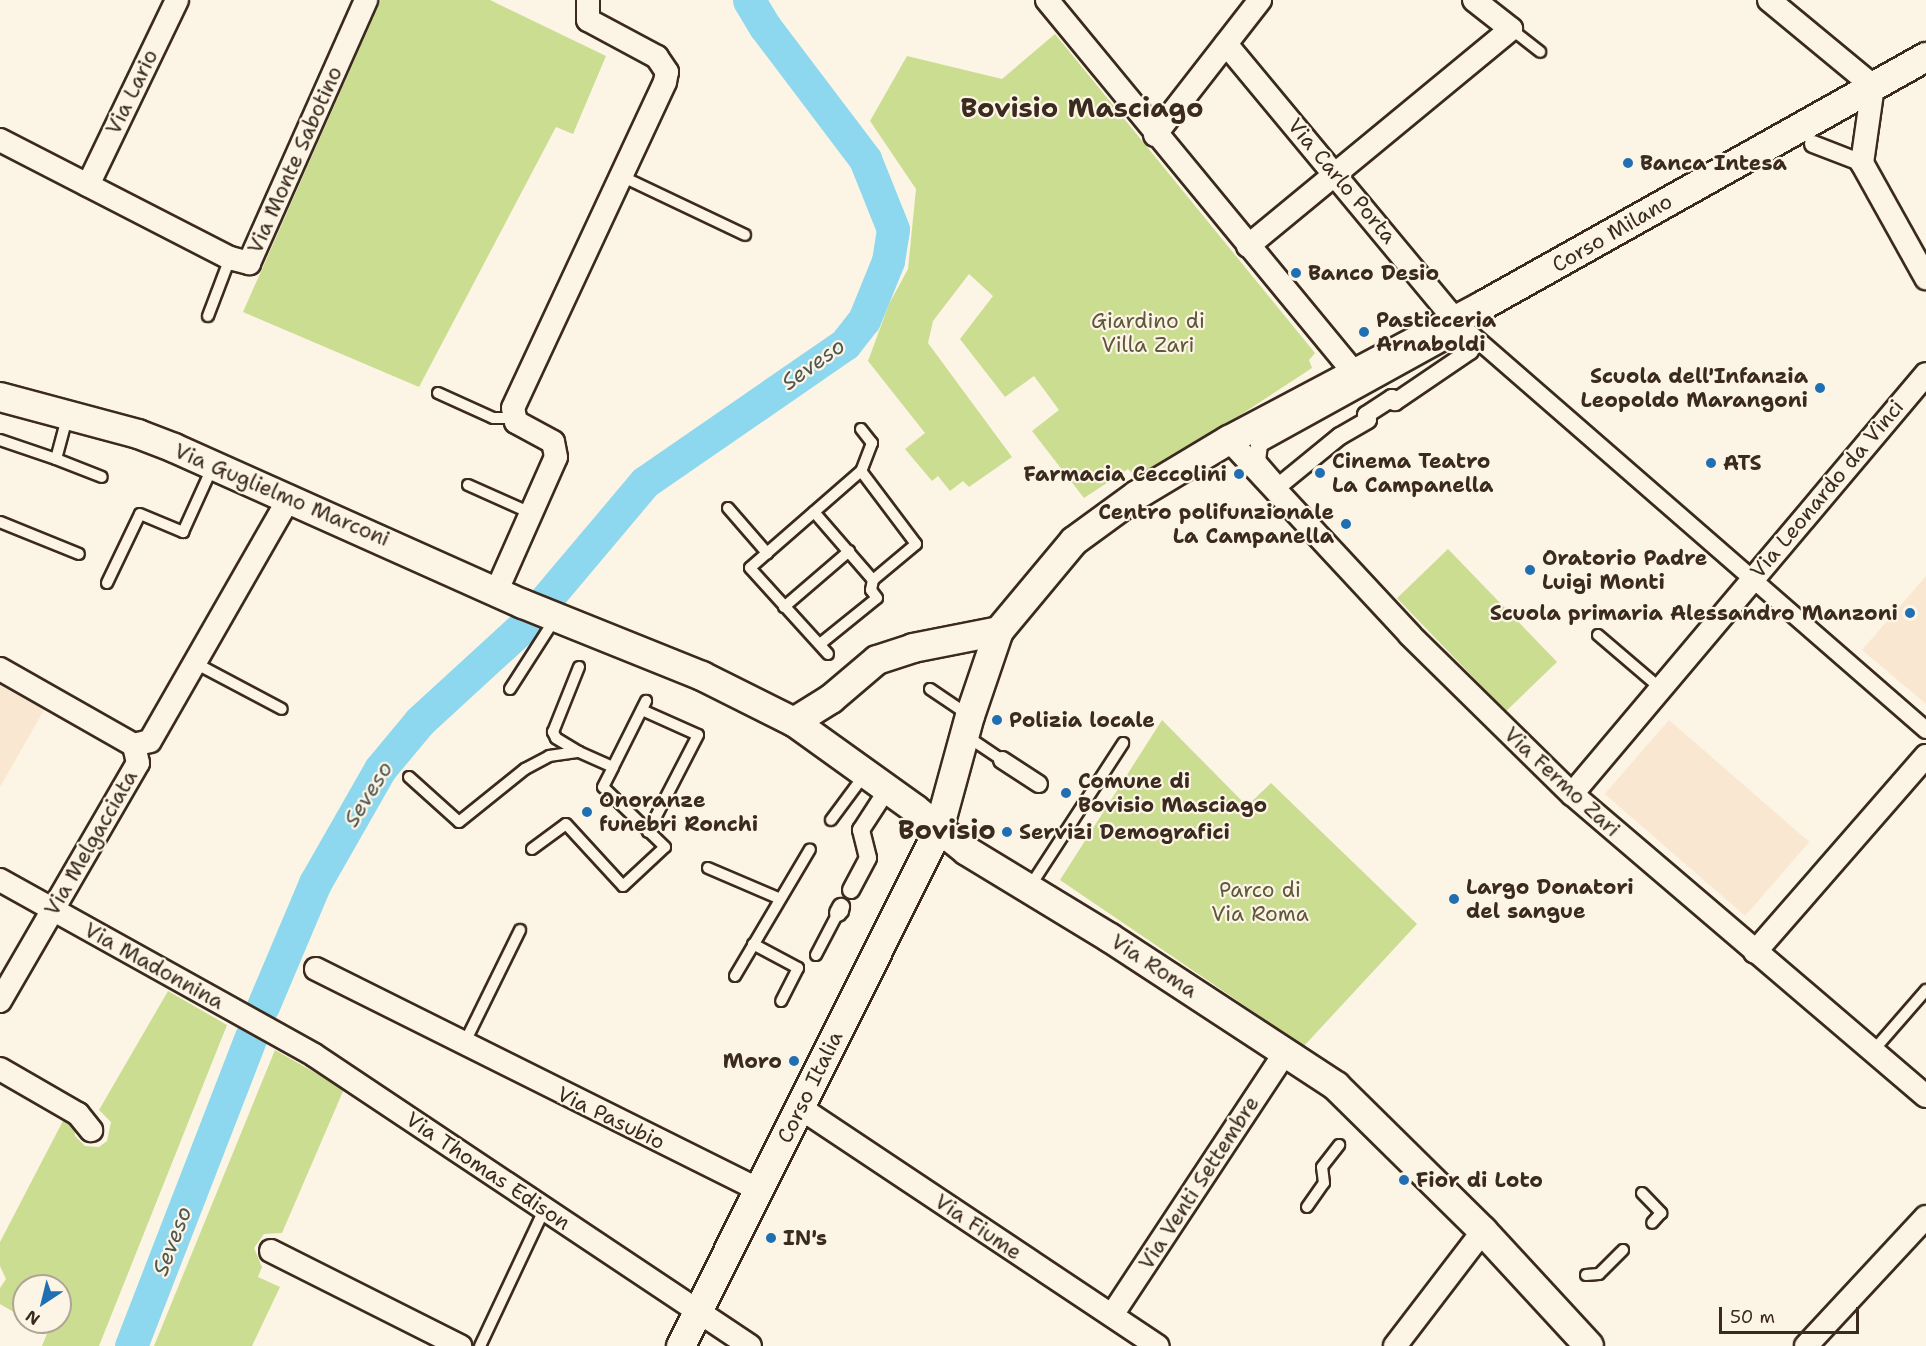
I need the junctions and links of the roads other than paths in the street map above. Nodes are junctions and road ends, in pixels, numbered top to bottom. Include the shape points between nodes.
1 (177, 0) edge
2 (366, 0) edge
3 (588, 0) edge
4 (1047, 0) edge
5 (1260, 0) edge
6 (1474, 0) edge
7 (1769, 0) edge
8 (1510, 29) junction
9 (1226, 44) junction
10 (1540, 52) dead end
11 (1926, 57) edge
12 (1873, 86) junction
13 (1155, 135) junction
14 (0, 140) edge
15 (1813, 144) dead end
16 (1862, 163) junction
17 (1336, 174) junction
18 (623, 177) junction
19 (88, 185) junction
20 (745, 235) dead end
21 (1248, 246) junction
22 (230, 258) junction
23 (1926, 279) edge
24 (208, 316) dead end
25 (1463, 328) junction
26 (1354, 373) junction
27 (1926, 374) edge
28 (438, 393) dead end
29 (0, 397) edge
30 (68, 415) junction
31 (514, 418) junction
32 (861, 429) dead end
33 (0, 440) edge
34 (1229, 440) junction
35 (56, 459) junction
36 (213, 465) junction
37 (861, 471) junction
38 (102, 477) dead end
39 (468, 485) dead end
40 (1275, 488) junction
41 (290, 497) junction
42 (729, 508) dead end
43 (814, 512) junction
44 (531, 513) junction
45 (0, 522) edge
46 (849, 551) junction
47 (79, 554) dead end
48 (767, 554) junction
49 (1751, 579) junction
50 (873, 580) junction
51 (107, 583) dead end
52 (497, 590) junction
53 (784, 607) junction
54 (550, 624) junction
55 (999, 631) junction
56 (1598, 635) dead end
57 (956, 638) junction
58 (819, 644) junction
59 (828, 654) dead end
60 (195, 663) junction
61 (579, 666) dead end
62 (0, 669) edge
63 (982, 679) junction
64 (1660, 688) junction
65 (510, 689) dead end
66 (930, 689) dead end
67 (282, 709) dead end
68 (794, 722) junction
69 (967, 725) junction
70 (1926, 730) edge
71 (1123, 743) dead end
72 (134, 745) junction
73 (579, 752) junction
74 (1926, 756) edge
75 (1002, 760) joint
76 (613, 767) junction
77 (865, 773) junction
78 (409, 777) dead end
79 (1039, 784) dead end
80 (1572, 794) junction
81 (882, 798) dead end
82 (831, 820) dead end
83 (939, 829) junction
84 (648, 832) junction
85 (532, 849) dead end
86 (810, 849) dead end
87 (708, 868) dead end
88 (0, 880) edge
89 (1029, 889) junction
90 (851, 890) dead end
91 (778, 898) junction
92 (52, 909) junction
93 (842, 911) dead end
94 (520, 930) dead end
95 (753, 944) junction
96 (1755, 952) junction
97 (816, 955) dead end
98 (316, 969) dead end
99 (735, 976) dead end
100 (1926, 990) edge
101 (0, 1001) edge
102 (780, 1001) dead end
103 (276, 1033) joint
104 (464, 1045) junction
105 (1286, 1051) junction
106 (1873, 1051) junction
107 (0, 1069) edge
108 (1926, 1096) edge
109 (799, 1107) junction
110 (91, 1130) dead end
111 (1339, 1145) dead end
112 (759, 1190) junction
113 (1642, 1193) dead end
114 (1307, 1207) dead end
115 (545, 1208) junction
116 (1926, 1217) edge
117 (1652, 1223) dead end
118 (1483, 1231) junction
119 (1623, 1250) dead end
120 (271, 1251) dead end
121 (1586, 1275) dead end
122 (699, 1311) junction
123 (1112, 1316) junction
124 (1130, 1338) edge
125 (460, 1346) edge
126 (480, 1346) edge
127 (681, 1346) edge
128 (750, 1346) edge
129 (1158, 1346) edge
130 (1395, 1346) edge
131 (1589, 1346) edge
132 (1806, 1346) edge

1 - 19 street, Via Lario
2 - 22 street, Via Monte Sabotino via 254,256 241,264
3 - 18 street via 588,20 657,57 667,72
4 - 13 street
5 - 9 street
6 - 8 street
7 - 12 street
8 - 10 lane
8 - 17 street
9 - 13 street
9 - 17 street, Via Carlo Porta
11 - 12 street, Corso Milano
12 - 16 street
12 - 25 street, Corso Milano
13 - 21 street
14 - 19 street, Via Monte Sabotino
15 - 16 street
16 - 23 street
17 - 21 street
17 - 25 street, Via Carlo Porta
18 - 20 lane
18 - 31 street via 513,408
19 - 22 street, Via Monte Sabotino
21 - 26 street
22 - 24 lane
25 - 26 street, Corso Milano
25 - 49 street
26 - 34 street, Corso Milano
27 - 49 street, Via Leonardo da Vinci
28 - 31 lane via 493,418
29 - 30 street, Via Guglielmo Marconi
30 - 35 lane
30 - 36 street, Via Guglielmo Marconi via 138,434
31 - 44 street via 553,442 556,450
32 - 37 lane via 872,443
33 - 35 lane
34 - 40 street, Via Fermo Zari
34 - 55 street via 1080,535
35 - 38 lane
36 - 41 street, Via Guglielmo Marconi
36 - 51 lane via 183,532 140,514
37 - 43 lane
37 - 50 lane via 916,544
39 - 44 lane
40 - 40 street via 1340,436 1368,420 1366,415 1392,398 1395,402 1470,351 1456,338 1444,342 1259,444 1257,461
40 - 80 street, Via Fermo Zari via 1473,700
41 - 52 street, Via Guglielmo Marconi
41 - 60 street, Via Melgacciata
42 - 48 lane
43 - 46 lane
43 - 48 lane
44 - 52 street
45 - 47 lane
46 - 50 lane
46 - 53 lane
48 - 53 lane via 750,568
49 - 64 street, Via Leonardo da Vinci
49 - 70 street
50 - 58 lane via 872,590 877,598
52 - 54 street, Via Guglielmo Marconi
53 - 58 lane
54 - 65 lane
54 - 68 street, Via Guglielmo Marconi via 661,665
55 - 57 street
55 - 63 street, Corso Italia
56 - 64 lane
57 - 63 street via 973,652
57 - 68 street via 903,650 844,677 831,699
58 - 59 lane
60 - 67 lane
60 - 72 street, Via Melgacciata via 150,741
61 - 73 lane via 553,732
62 - 72 street
63 - 69 street, Corso Italia
64 - 80 street, Via Leonardo da Vinci
66 - 69 lane
68 - 77 street, Via Guglielmo Marconi
69 - 75 lane
69 - 83 street, Corso Italia
71 - 89 lane
72 - 92 street, Via Melgacciata via 138,763
73 - 76 lane
73 - 78 lane via 549,756 525,769 459,822
74 - 96 street
75 - 79 street
76 - 84 lane via 603,787
76 - 84 lane via 644,706 700,730
77 - 82 lane
77 - 83 street, Via Guglielmo Marconi
80 - 96 street, Via Fermo Zari
81 - 90 street via 861,830 867,858
83 - 89 street, Via Roma
83 - 109 street, Corso Italia via 880,930
84 - 85 lane via 665,847 622,886 566,824
86 - 91 lane
87 - 91 lane
88 - 92 street, Via Madonnina
89 - 105 street, Via Roma
91 - 95 lane
92 - 101 street, Via Melgacciata
92 - 103 street, Via Madonnina
93 - 97 lane
94 - 104 lane
95 - 99 lane
95 - 102 lane via 798,968
96 - 106 street, Via Fermo Zari
98 - 104 street, Via Pasubio
100 - 106 lane
103 - 115 street, Via Thomas Edison
104 - 112 street, Via Pasubio
105 - 118 street, Via Roma
105 - 123 street, Via Venti Settembre
106 - 108 street, Via Fermo Zari
107 - 110 street via 78,1114
109 - 112 street, Corso Italia
109 - 123 street, Via Fiume
111 - 114 lane via 1322,1167 1324,1183
112 - 122 street, Corso Italia
113 - 117 lane via 1661,1214
115 - 122 street, Via Thomas Edison
115 - 126 lane
116 - 132 street
118 - 130 street
118 - 131 street, Via Roma via 1556,1302
119 - 121 lane via 1599,1274
120 - 125 street
122 - 127 street, Corso Italia
122 - 128 street, Via Thomas Edison
123 - 124 street, Via Fiume
124 - 129 street, Via Fiume

